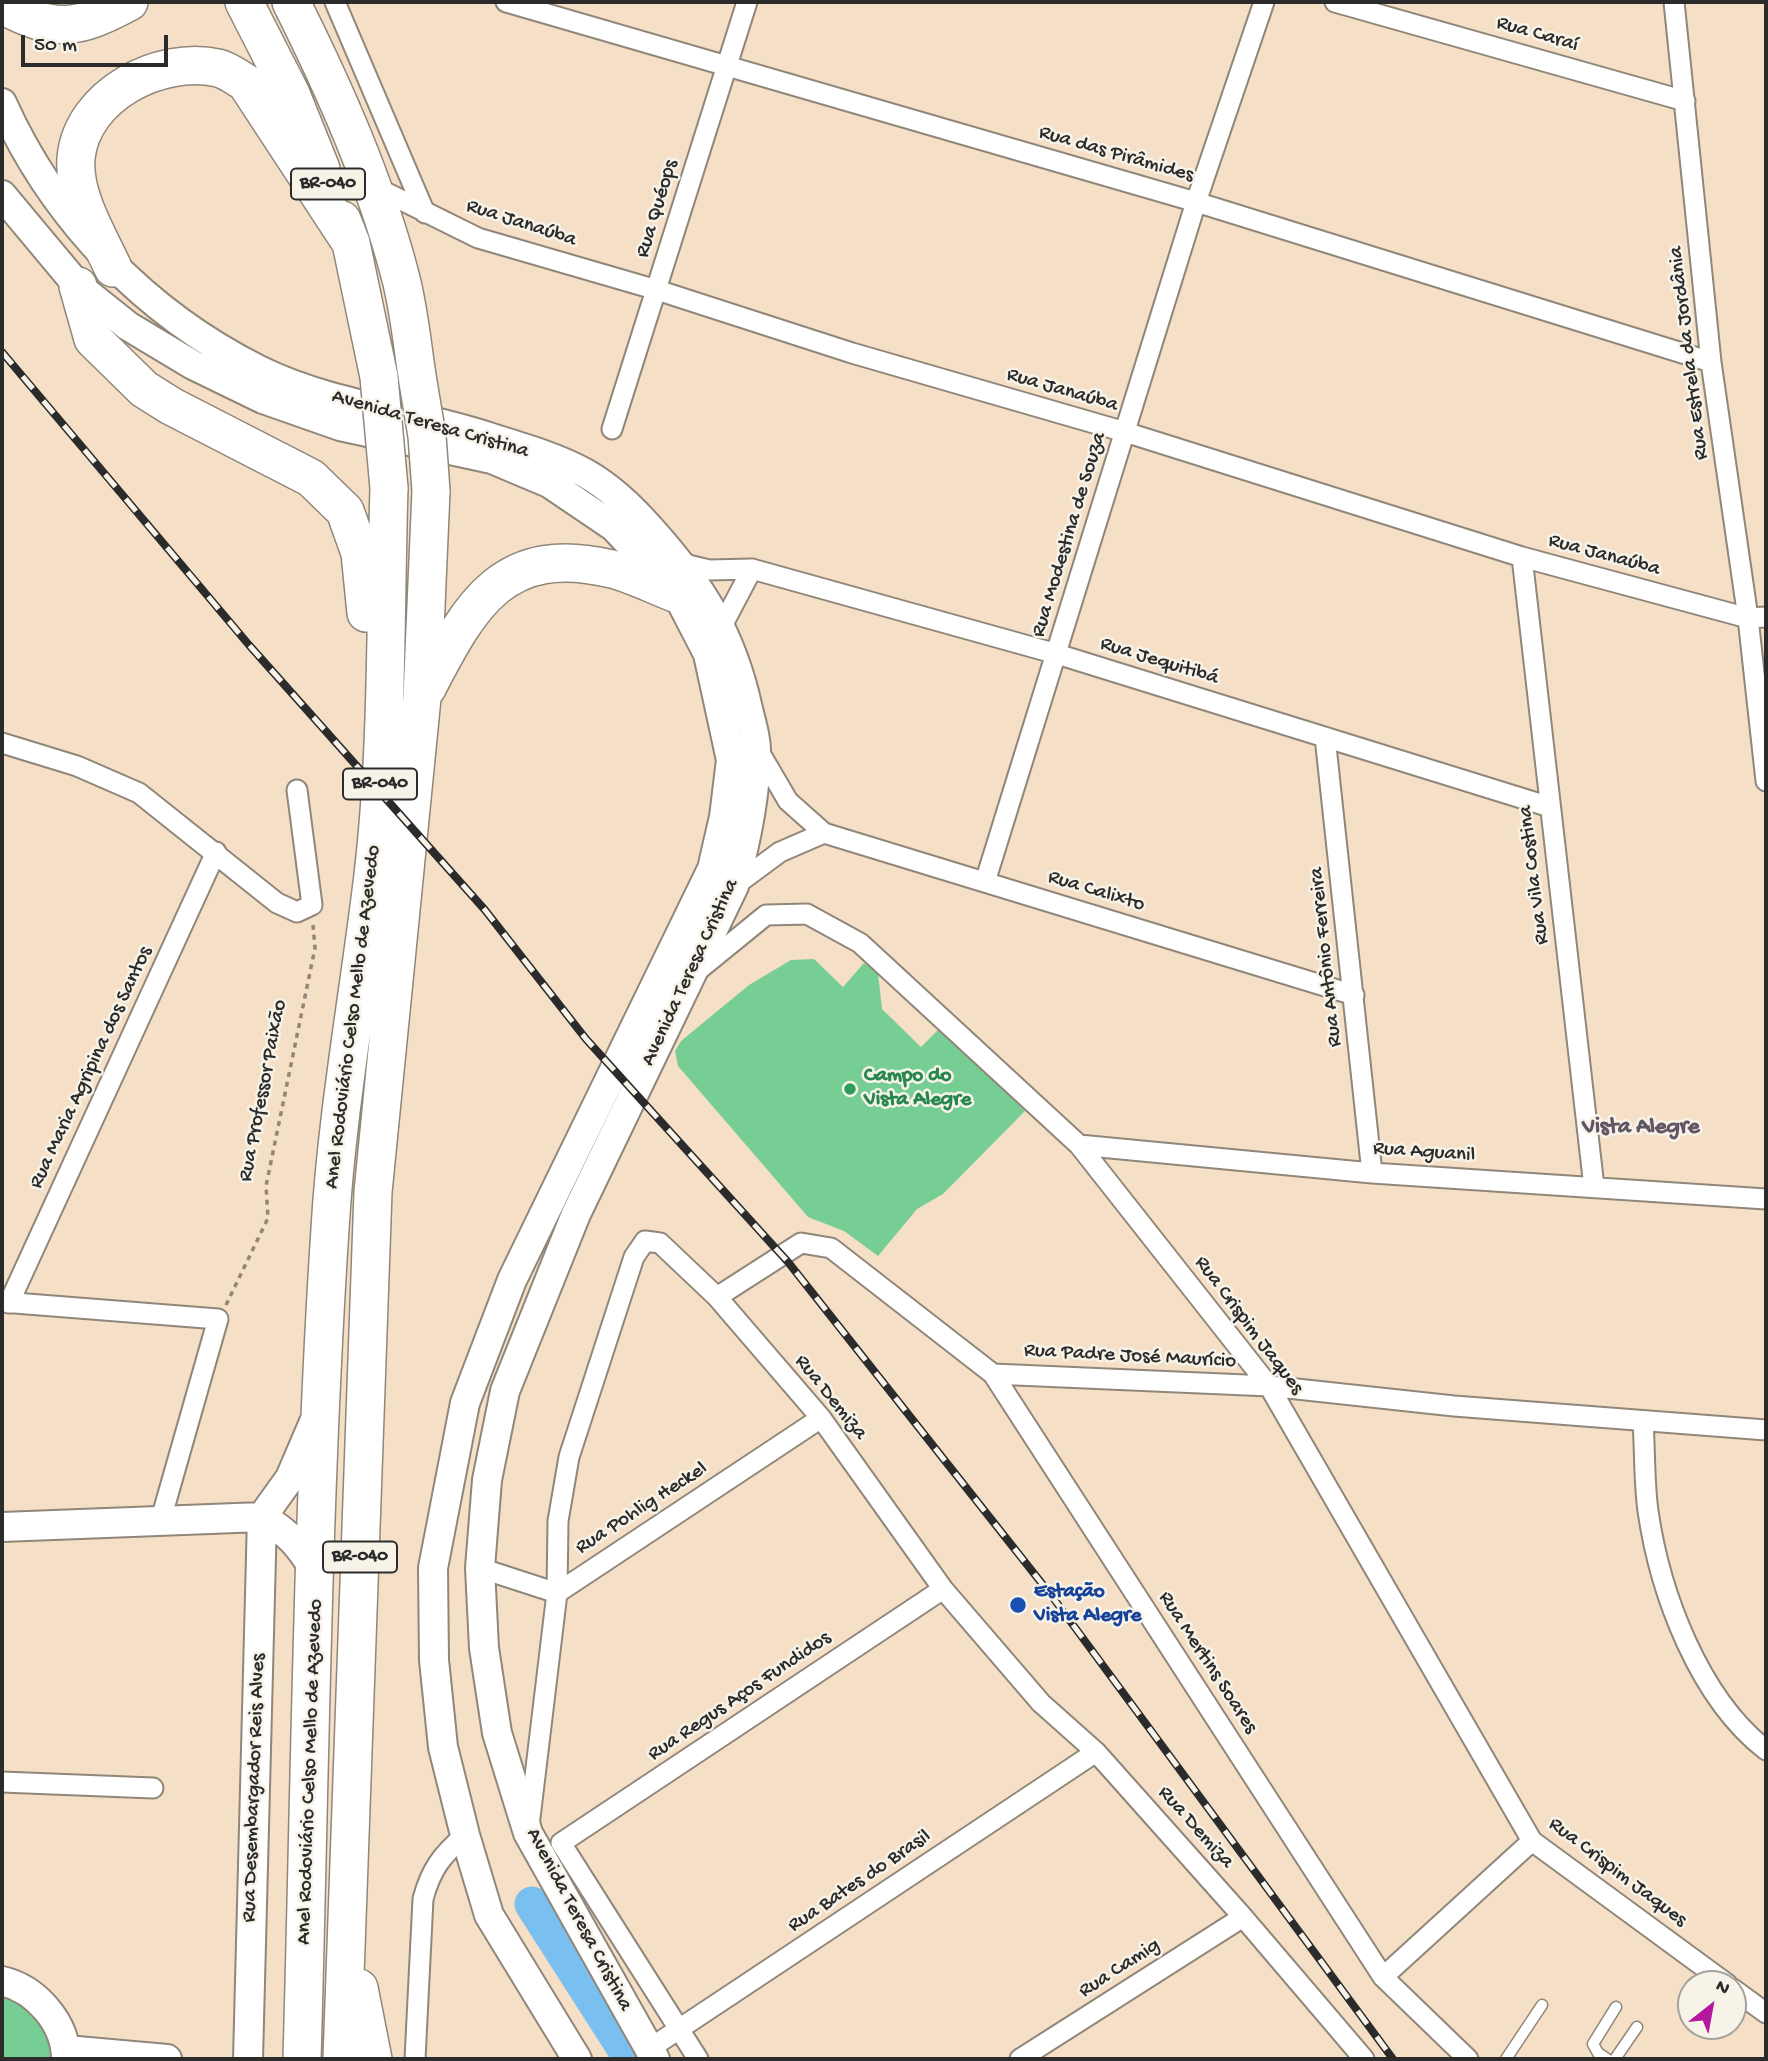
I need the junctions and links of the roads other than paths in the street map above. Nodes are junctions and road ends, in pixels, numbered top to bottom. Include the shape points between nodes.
1 (129, 2) edge
2 (244, 2) edge
3 (291, 2) edge
4 (335, 2) edge
5 (506, 2) edge
6 (747, 2) edge
7 (1264, 2) edge
8 (1335, 2) edge
9 (1674, 2) edge
10 (24, 11) edge
11 (726, 66) junction
12 (1685, 101) junction
13 (2, 103) edge
14 (372, 186) junction
15 (2, 195) edge
16 (1196, 202) junction
17 (425, 213) junction
18 (351, 243) junction
19 (113, 268) junction
20 (78, 286) junction
21 (657, 290) junction
22 (1711, 362) junction
23 (611, 429) dead end
24 (1125, 432) junction
25 (1522, 557) junction
26 (752, 569) junction
27 (679, 578) junction
28 (1757, 618) edge
29 (722, 626) junction
30 (1057, 654) junction
31 (422, 698) junction
32 (1325, 737) junction
33 (2, 743) edge
34 (756, 747) junction
35 (382, 764) junction
36 (1766, 781) edge
37 (297, 790) dead end
38 (1550, 807) junction
39 (824, 833) junction
40 (216, 852) junction
41 (985, 883) junction
42 (734, 886) junction
43 (691, 977) junction
44 (1354, 995) junction
45 (1079, 1145) junction
46 (1372, 1172) junction
47 (1594, 1187) junction
48 (1766, 1199) edge
49 (717, 1297) junction
50 (6, 1303) edge
51 (993, 1374) junction
52 (1269, 1386) junction
53 (321, 1407) junction
54 (821, 1418) junction
55 (1643, 1421) junction
56 (1766, 1430) edge
57 (262, 1517) junction
58 (161, 1519) junction
59 (2, 1527) edge
60 (480, 1568) junction
61 (317, 1574) junction
62 (943, 1589) junction
63 (557, 1592) junction
64 (1766, 1751) edge
65 (1096, 1752) junction
66 (2, 1782) edge
67 (153, 1788) dead end
68 (528, 1833) junction
69 (465, 1835) junction
70 (1532, 1841) junction
71 (1243, 1917) junction
72 (347, 1923) junction
73 (1708, 1970) edge
74 (1382, 1977) junction
75 (2, 1981) edge
76 (1747, 1999) edge
77 (1542, 2005) dead end
78 (1615, 2007) dead end
79 (1766, 2013) edge
80 (1637, 2027) dead end
81 (679, 2030) junction
82 (66, 2054) edge
83 (652, 2054) edge
84 (167, 2059) edge
85 (248, 2059) edge
86 (302, 2059) edge
87 (342, 2059) edge
88 (373, 2059) edge
89 (415, 2059) edge
90 (577, 2059) edge
91 (698, 2059) edge
92 (1020, 2059) edge
93 (1364, 2059) edge
94 (1468, 2059) edge
95 (1506, 2059) edge
96 (1607, 2059) edge
97 (1615, 2059) edge

1 - 10 highway via 83,24 64,26
2 - 18 highway, Anel Rodoviário Celso Mello de Azevedo / BR-040 via 291,94
3 - 14 highway, Anel Rodoviário Celso Mello de Azevedo / BR-040 via 335,91
4 - 17 street
5 - 11 street, Rua das Pirâmides
6 - 11 street, Rua Quéops
7 - 16 street, Rua Modestina de Souza
8 - 12 street, Rua Caraí
9 - 12 street, Rua Estrela da Jordânia
11 - 16 street, Rua das Pirâmides
11 - 21 street, Rua Quéops
12 - 22 street, Rua Estrela da Jordânia
13 - 19 main road, Avenida Teresa Cristina via 22,149 55,199
14 - 17 street, Rua Janaúba
14 - 31 highway, Anel Rodoviário Celso Mello de Azevedo / BR-040, bridge via 401,277 427,436 431,491
15 - 20 main road, Avenida Teresa Cristina
16 - 22 street, Rua das Pirâmides
16 - 24 street, Rua Modestina de Souza
17 - 21 street, Rua Janaúba via 478,238
18 - 19 highway via 246,83 219,68 186,67 154,71 120,89 83,130 76,159 80,194
18 - 35 highway, Anel Rodoviário Celso Mello de Azevedo / BR-040, bridge via 379,377 389,488
19 - 27 main road, Avenida Teresa Cristina via 192,329 259,370 338,401 493,438 585,473 633,509
20 - 27 main road, Avenida Teresa Cristina via 139,333 263,399 340,426 492,458 549,483
20 - 35 highway via 93,339 144,389 311,478 345,511 360,553
21 - 23 street, Rua Quéops
21 - 24 street, Rua Janaúba via 852,354
22 - 28 street, Rua Estrela da Jordânia
24 - 25 street, Rua Janaúba
24 - 30 street, Rua Modestina de Souza
25 - 28 street, Rua Janaúba
25 - 38 street, Rua Vila Costina
26 - 27 street, Rua Jequitibá via 709,570
26 - 29 street
26 - 30 street, Rua Jequitibá
27 - 29 main road, Avenida Teresa Cristina
27 - 31 highway via 565,561 524,568 472,610
27 - 69 main road, Avenida Teresa Cristina via 708,654 722,711 731,760 724,817 712,869 512,1280 465,1403 433,1568 434,1660 443,1747
28 - 36 street, Rua Estrela da Jordânia
29 - 34 main road, Avenida Teresa Cristina via 742,681
30 - 32 street, Rua Jequitibá
30 - 41 street, Rua Modestina de Souza
31 - 72 highway, Anel Rodoviário Celso Mello de Azevedo / BR-040 via 373,1192
32 - 38 street, Rua Jequitibá
32 - 44 street, Rua Antônio Ferreira
33 - 40 street via 77,766 139,793
34 - 39 street, Rua Calixto via 788,801
34 - 42 main road, Avenida Teresa Cristina via 746,836
35 - 53 highway, Anel Rodoviário Celso Mello de Azevedo / BR-040 via 373,874 344,1077 330,1225
37 - 40 street via 312,905 297,912 277,903
38 - 47 street, Rua Vila Costina
39 - 41 street, Rua Calixto
39 - 42 street via 780,852
40 - 50 street, Rua Maria Agripina dos Santos
41 - 44 street, Rua Calixto
42 - 43 main road, Avenida Teresa Cristina
43 - 45 street, Rua Crispim Jaques via 766,915 807,914 860,943
43 - 60 main road, Avenida Teresa Cristina via 576,1214 505,1391 487,1480
44 - 46 street, Rua Antônio Ferreira
45 - 46 street, Rua Aguanil
45 - 52 street, Rua Crispim Jaques
46 - 47 street, Rua Aguanil
47 - 48 street, Rua Aguanil
49 - 51 street via 801,1243 831,1248
49 - 54 street, Rua Demiza
49 - 63 street, Rua Demiza via 660,1243 645,1241 634,1257 569,1457 558,1521
50 - 58 street via 218,1319
51 - 52 street, Rua Padre José Maurício
51 - 74 street, Rua Mertins Soares
52 - 55 street, Rua Padre José Maurício
52 - 70 street, Rua Crispim Jaques
53 - 57 main road via 290,1478
53 - 61 highway, Anel Rodoviário Celso Mello de Azevedo / BR-040
54 - 62 street, Rua Demiza
54 - 63 street, Rua Pohlig Heckel
55 - 56 street, Rua Padre José Maurício
55 - 64 street via 1648,1512 1673,1613 1707,1683 1749,1738
57 - 58 main road
57 - 61 main road via 300,1545
57 - 85 main road, Rua Desembargador Reis Alves
58 - 59 main road
60 - 63 street
60 - 68 main road, Avenida Teresa Cristina via 484,1648 497,1733
61 - 86 highway, Anel Rodoviário Celso Mello de Azevedo / BR-040
62 - 65 street, Rua Demiza via 1041,1703
62 - 81 street, Rua Regus Aços Fundidos via 561,1843
63 - 68 street, Rua Demiza
65 - 71 street, Rua Demiza
65 - 81 street, Rua Bates do Brasil
66 - 67 street
68 - 83 main road, Avenida Teresa Cristina
69 - 89 street via 440,1857 429,1874 423,1899
69 - 90 main road, Avenida Teresa Cristina via 489,1915
70 - 73 street, Rua Crispim Jaques
70 - 74 street
71 - 92 street, Rua Camig
71 - 93 street, Rua Demiza
72 - 87 highway, Anel Rodoviário Celso Mello de Azevedo / BR-040
72 - 88 highway
74 - 94 street, Rua Mertins Soares
75 - 82 main road via 39,2000 57,2022
76 - 79 street
77 - 95 lane
78 - 96 lane via 1593,2044
80 - 97 lane
81 - 83 street, Rua Bates do Brasil
81 - 91 street
82 - 84 main road

